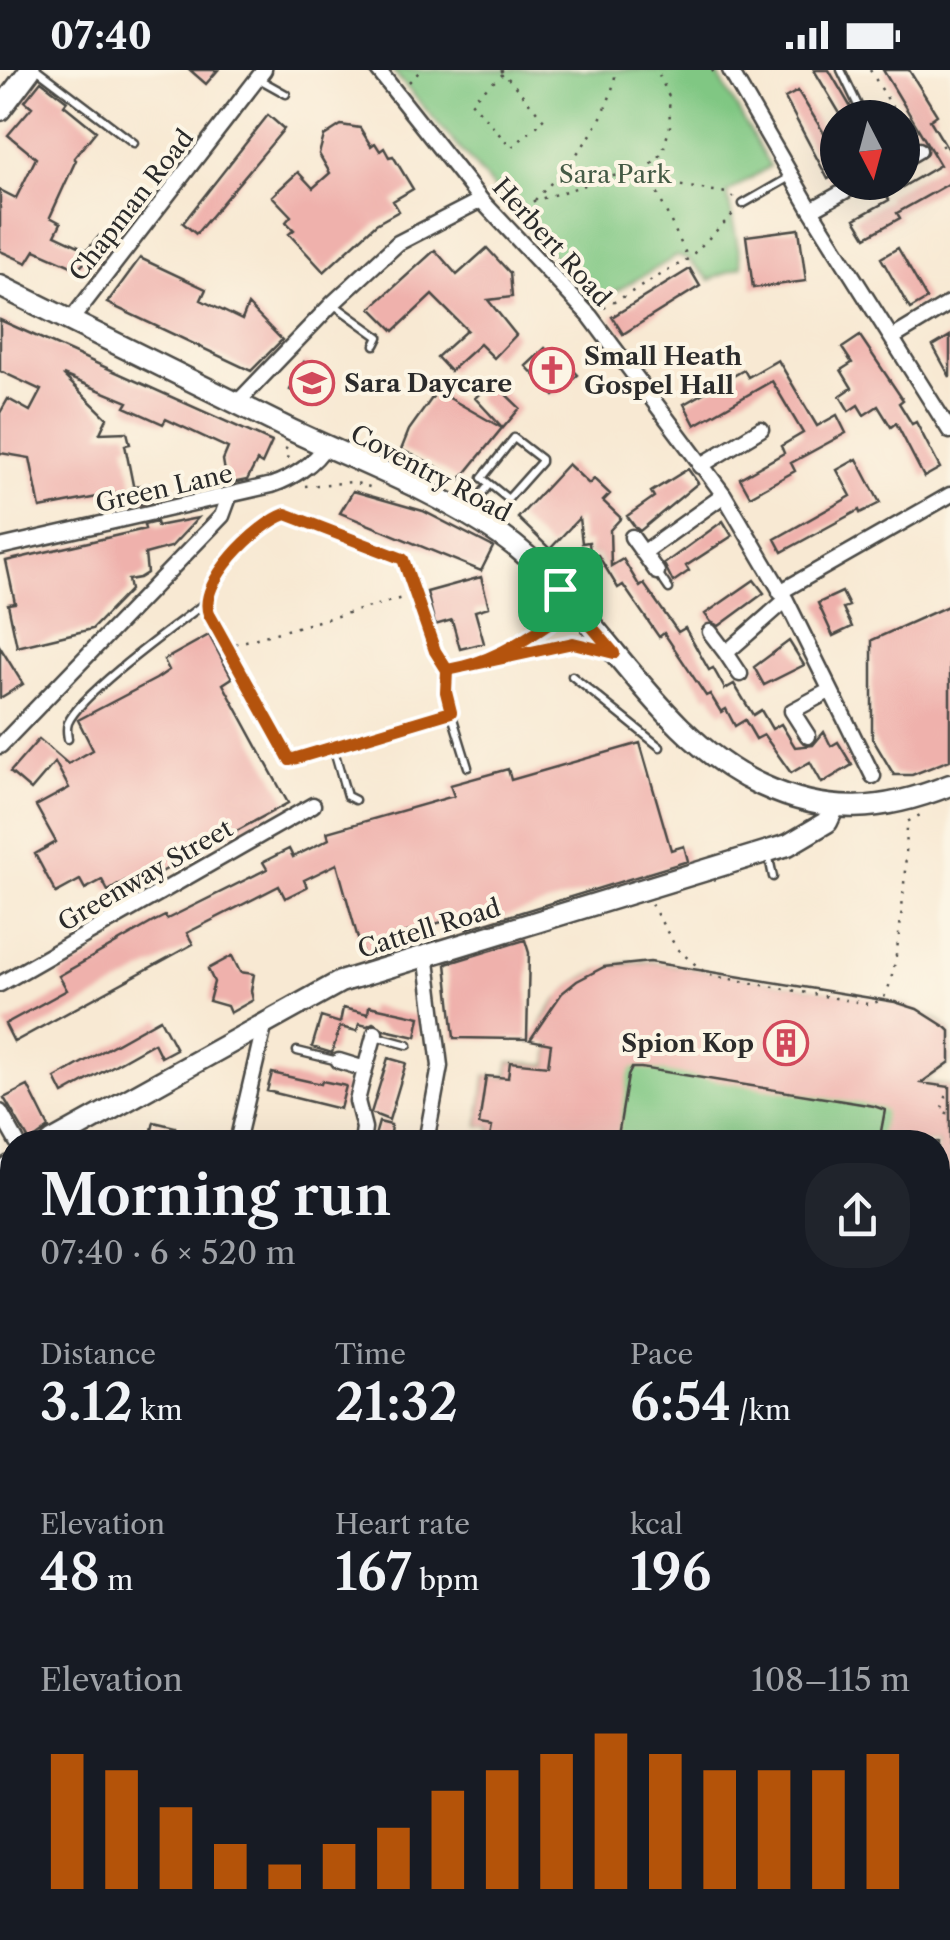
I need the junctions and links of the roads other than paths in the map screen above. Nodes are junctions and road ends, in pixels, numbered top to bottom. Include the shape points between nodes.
1 (30, 70) edge
2 (38, 70) edge
3 (378, 70) edge
4 (730, 70) edge
5 (841, 70) edge
6 (261, 74) edge
7 (286, 94) dead end
8 (855, 100) edge
9 (0, 110) edge
10 (134, 143) dead end
11 (791, 176) junction
12 (481, 200) junction
13 (829, 200) edge
14 (743, 204) road end
15 (811, 210) junction
16 (0, 286) edge
17 (950, 303) edge
18 (332, 304) junction
19 (70, 320) junction
20 (892, 338) junction
21 (375, 346) dead end
22 (237, 404) junction
23 (761, 429) dead end
24 (950, 431) edge
25 (325, 446) junction
26 (700, 466) junction
27 (488, 486) junction
28 (950, 494) edge
29 (724, 495) junction
30 (229, 497) junction
31 (465, 515) junction
32 (632, 537) dead end
33 (0, 547) edge
34 (643, 553) junction
35 (658, 572) joint
36 (560, 589) junction
37 (669, 589) dead end
38 (783, 596) junction
39 (206, 602) junction
40 (710, 632) dead end
41 (614, 653) junction
42 (726, 653) junction
43 (466, 668) junction
44 (447, 670) junction
45 (740, 674) dead end
46 (572, 676) dead end
47 (829, 691) junction
48 (451, 712) junction
49 (808, 736) dead end
50 (68, 738) dead end
51 (0, 746) edge
52 (660, 746) dead end
53 (333, 747) junction
54 (468, 767) dead end
55 (873, 776) dead end
56 (950, 785) edge
57 (355, 800) dead end
58 (313, 806) dead end
59 (834, 807) junction
60 (767, 852) junction
61 (773, 877) dead end
62 (426, 953) junction
63 (0, 984) edge
64 (266, 1023) junction
65 (375, 1034) joint
66 (408, 1044) dead end
67 (296, 1051) dead end
68 (339, 1061) joint
69 (365, 1069) junction
70 (74, 1130) edge
71 (239, 1130) edge
72 (364, 1130) edge
73 (428, 1130) edge

1 - 9 street
2 - 10 lane
3 - 12 street, Herbert Road
4 - 11 street
5 - 8 lane
6 - 7 lane
6 - 19 street, Chapman Road
11 - 14 lane
11 - 15 street
12 - 18 street via 398,243
12 - 26 street, Herbert Road via 590,316
13 - 15 street
15 - 20 street
16 - 19 street, Coventry Road
17 - 20 street
18 - 21 lane via 379,336
18 - 22 street
19 - 22 street, Coventry Road
20 - 24 street
22 - 25 street, Coventry Road
23 - 26 street
25 - 30 street, Green Lane via 290,478
25 - 31 street, Coventry Road
26 - 29 street, Herbert Road
27 - 27 lane via 482,478 514,438 542,458 511,498
27 - 31 lane
28 - 38 street
29 - 34 street
29 - 38 street, Herbert Road
30 - 33 street, Green Lane
30 - 51 street via 222,516
31 - 36 street, Coventry Road via 501,535
32 - 34 street
34 - 35 street
35 - 37 lane
36 - 41 street, Coventry Road
36 - 43 lane via 553,621
38 - 42 street
38 - 47 street, Herbert Road
39 - 44 lane via 216,576 235,555 286,514 399,557
39 - 50 lane via 78,708 66,728
39 - 53 lane via 290,760
40 - 42 street
41 - 43 lane via 573,643
41 - 59 street, Coventry Road via 668,713 733,769
42 - 45 street
43 - 44 lane
44 - 48 lane
46 - 52 lane
47 - 49 street via 792,712
47 - 55 street, Herbert Road
48 - 53 lane
48 - 54 lane
53 - 57 lane via 347,796
56 - 59 street, Coventry Road via 874,808
58 - 63 street, Greenway Street
59 - 60 street, Cattell Road via 817,830
60 - 61 lane
60 - 62 street, Cattell Road
62 - 64 street, Cattell Road via 340,982
62 - 73 street via 440,1066
64 - 70 street, Cattell Road
64 - 71 street
65 - 66 lane
65 - 69 street
67 - 68 lane
68 - 69 street
69 - 72 street via 357,1101

